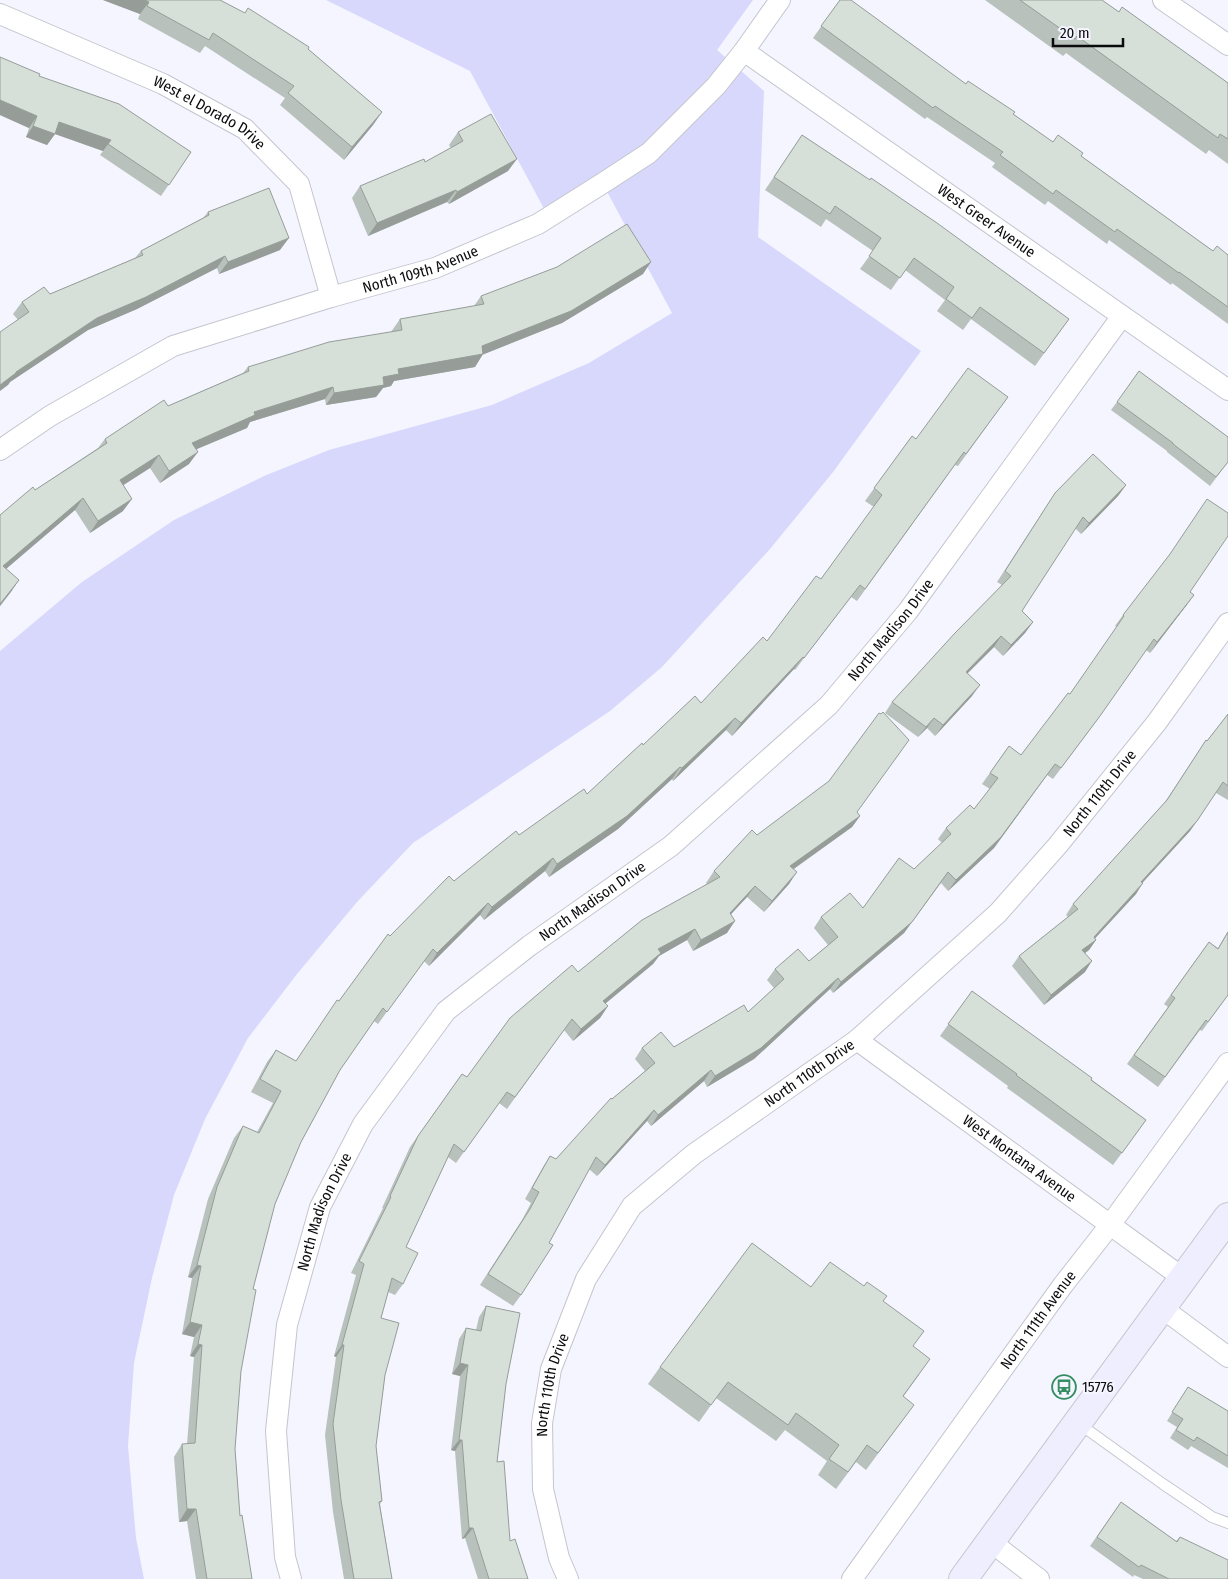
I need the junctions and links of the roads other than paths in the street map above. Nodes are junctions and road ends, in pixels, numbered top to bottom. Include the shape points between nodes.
1 (780, 0) edge
2 (1163, 0) edge
3 (0, 14) edge
4 (1228, 45) edge
5 (744, 52) junction
6 (330, 297) junction
7 (1122, 316) junction
8 (1228, 390) edge
9 (0, 450) edge
10 (1228, 622) edge
11 (857, 1040) junction
12 (1228, 1063) edge
13 (1228, 1217) edge
14 (1110, 1225) junction
15 (1183, 1278) junction
16 (1162, 1308) junction
17 (1228, 1356) edge
18 (1078, 1422) junction
19 (1228, 1523) edge
20 (991, 1542) junction
21 (291, 1579) edge
22 (568, 1579) edge
23 (852, 1579) edge
24 (963, 1579) edge
25 (1039, 1579) edge

1 - 5 street, North 109th Avenue
2 - 4 street
3 - 6 street, West el Dorado Drive via 163,84 245,129 299,184
5 - 6 street, North 109th Avenue via 716,86 649,153 538,224 435,268
5 - 7 street, West Greer Avenue
6 - 9 street, North 109th Avenue via 173,346 50,416
7 - 8 street, West Greer Avenue
7 - 21 street, North Madison Drive via 908,611 829,705 671,846 529,946 446,1011 363,1124 320,1207 287,1325 276,1431 285,1556
10 - 11 street, North 110th Drive via 1158,722 1046,859 998,912
11 - 14 street, West Montana Avenue
11 - 22 street, North 110th Drive via 694,1154 632,1206 586,1279 551,1369 542,1423 543,1488 559,1558
12 - 14 street, North 111th Avenue
13 - 15 street
14 - 15 street, West Montana Avenue
14 - 23 street, North 111th Avenue via 1063,1284
15 - 16 street
16 - 17 street
16 - 18 street
18 - 19 lane via 1212,1517
18 - 20 street
20 - 24 street
20 - 25 street

